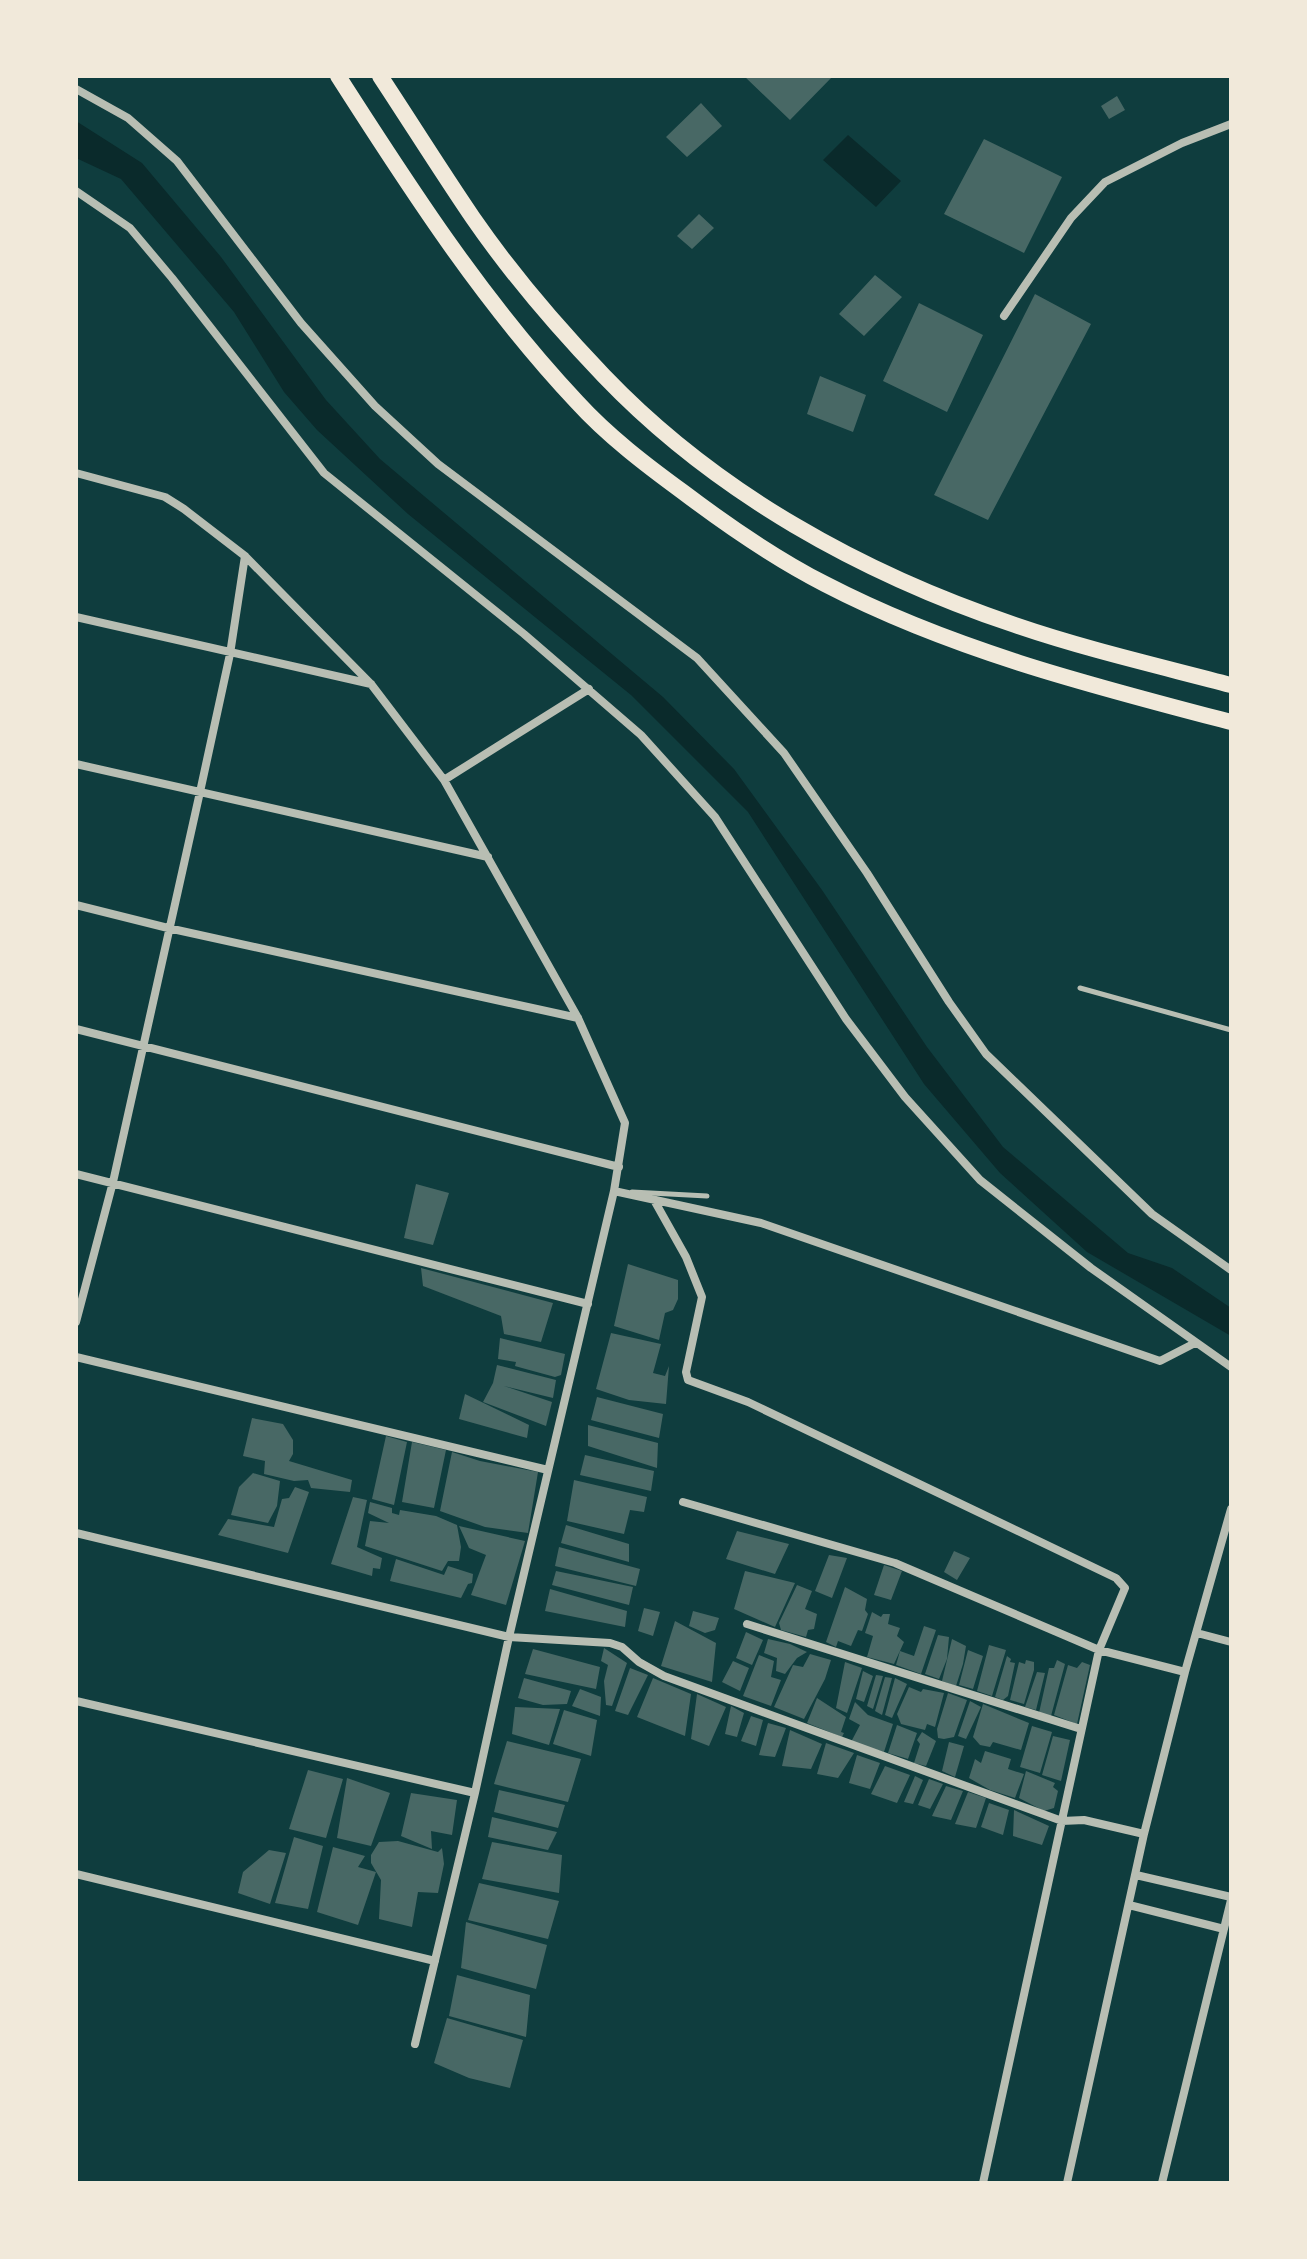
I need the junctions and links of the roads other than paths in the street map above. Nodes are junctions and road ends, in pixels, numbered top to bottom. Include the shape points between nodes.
1 (338, 76) edge
2 (380, 76) edge
3 (76, 89) edge
4 (1231, 124) edge
5 (76, 191) edge
6 (1004, 316) dead end
7 (76, 473) edge
8 (245, 556) junction
9 (76, 617) edge
10 (230, 654) junction
11 (371, 684) junction
12 (1231, 685) edge
13 (589, 689) junction
14 (1231, 722) edge
15 (76, 764) edge
16 (444, 780) junction
17 (200, 792) junction
18 (488, 857) junction
19 (76, 905) edge
20 (168, 928) junction
21 (1080, 988) dead end
22 (578, 1018) junction
23 (76, 1029) edge
24 (1231, 1030) edge
25 (144, 1044) junction
26 (619, 1167) junction
27 (76, 1174) edge
28 (113, 1182) junction
29 (614, 1191) junction
30 (707, 1196) dead end
31 (654, 1200) junction
32 (1231, 1270) edge
33 (588, 1304) junction
34 (76, 1322) edge
35 (1195, 1343) junction
36 (76, 1357) edge
37 (1231, 1367) edge
38 (548, 1470) junction
39 (683, 1502) dead end
40 (1231, 1509) edge
41 (76, 1533) edge
42 (747, 1624) dead end
43 (1197, 1633) junction
44 (509, 1637) junction
45 (1231, 1642) edge
46 (1099, 1650) junction
47 (1185, 1672) junction
48 (76, 1701) edge
49 (1081, 1729) junction
50 (475, 1793) junction
51 (1062, 1821) junction
52 (1144, 1834) junction
53 (76, 1874) edge
54 (1136, 1875) junction
55 (1231, 1899) edge
56 (1129, 1905) junction
57 (1224, 1929) junction
58 (435, 1961) junction
59 (415, 2044) dead end
60 (983, 2183) edge
61 (1067, 2183) edge
62 (1162, 2183) edge

1 - 14 main road via 436,227 517,336 579,405 651,469 740,535 825,584 921,627 1035,668
2 - 12 main road via 475,220 534,296 605,377 687,452 820,541 898,580 1015,626
3 - 32 street via 128,118 177,161 301,323 375,406 438,464 697,658 784,753 986,1054 1152,1214
4 - 6 street via 1105,182 1071,218
5 - 13 street via 130,228 324,473
7 - 8 street via 165,497
8 - 10 street
8 - 11 street
9 - 10 street
10 - 11 street
10 - 17 street
11 - 16 street
13 - 16 street
13 - 35 street via 641,735 715,817 846,1019 905,1097 980,1180
15 - 17 street
16 - 18 street
17 - 18 street
17 - 20 street
18 - 22 street
19 - 20 street
20 - 22 street
20 - 25 street
21 - 24 lane
22 - 26 street via 625,1123
23 - 25 street
25 - 26 street
25 - 28 street
26 - 29 street
27 - 28 street
28 - 33 street
28 - 34 street
29 - 30 lane
29 - 31 street
29 - 33 street
31 - 35 street via 761,1223 1160,1361
31 - 46 street via 702,1297 688,1380 748,1402 1116,1578 1125,1588
33 - 38 street
35 - 37 street
36 - 38 street
38 - 44 street
39 - 46 street via 895,1563
40 - 43 street
41 - 44 street
42 - 49 street
43 - 45 street
43 - 47 street
44 - 50 street
44 - 51 street via 610,1643 664,1676
46 - 47 street
46 - 49 street
47 - 52 street
48 - 50 street
49 - 51 street
50 - 58 street
51 - 52 street via 1084,1820
51 - 60 street
52 - 54 street
53 - 58 street
54 - 55 street
54 - 56 street
55 - 57 street
56 - 57 street
56 - 61 street
57 - 62 street
58 - 59 street

